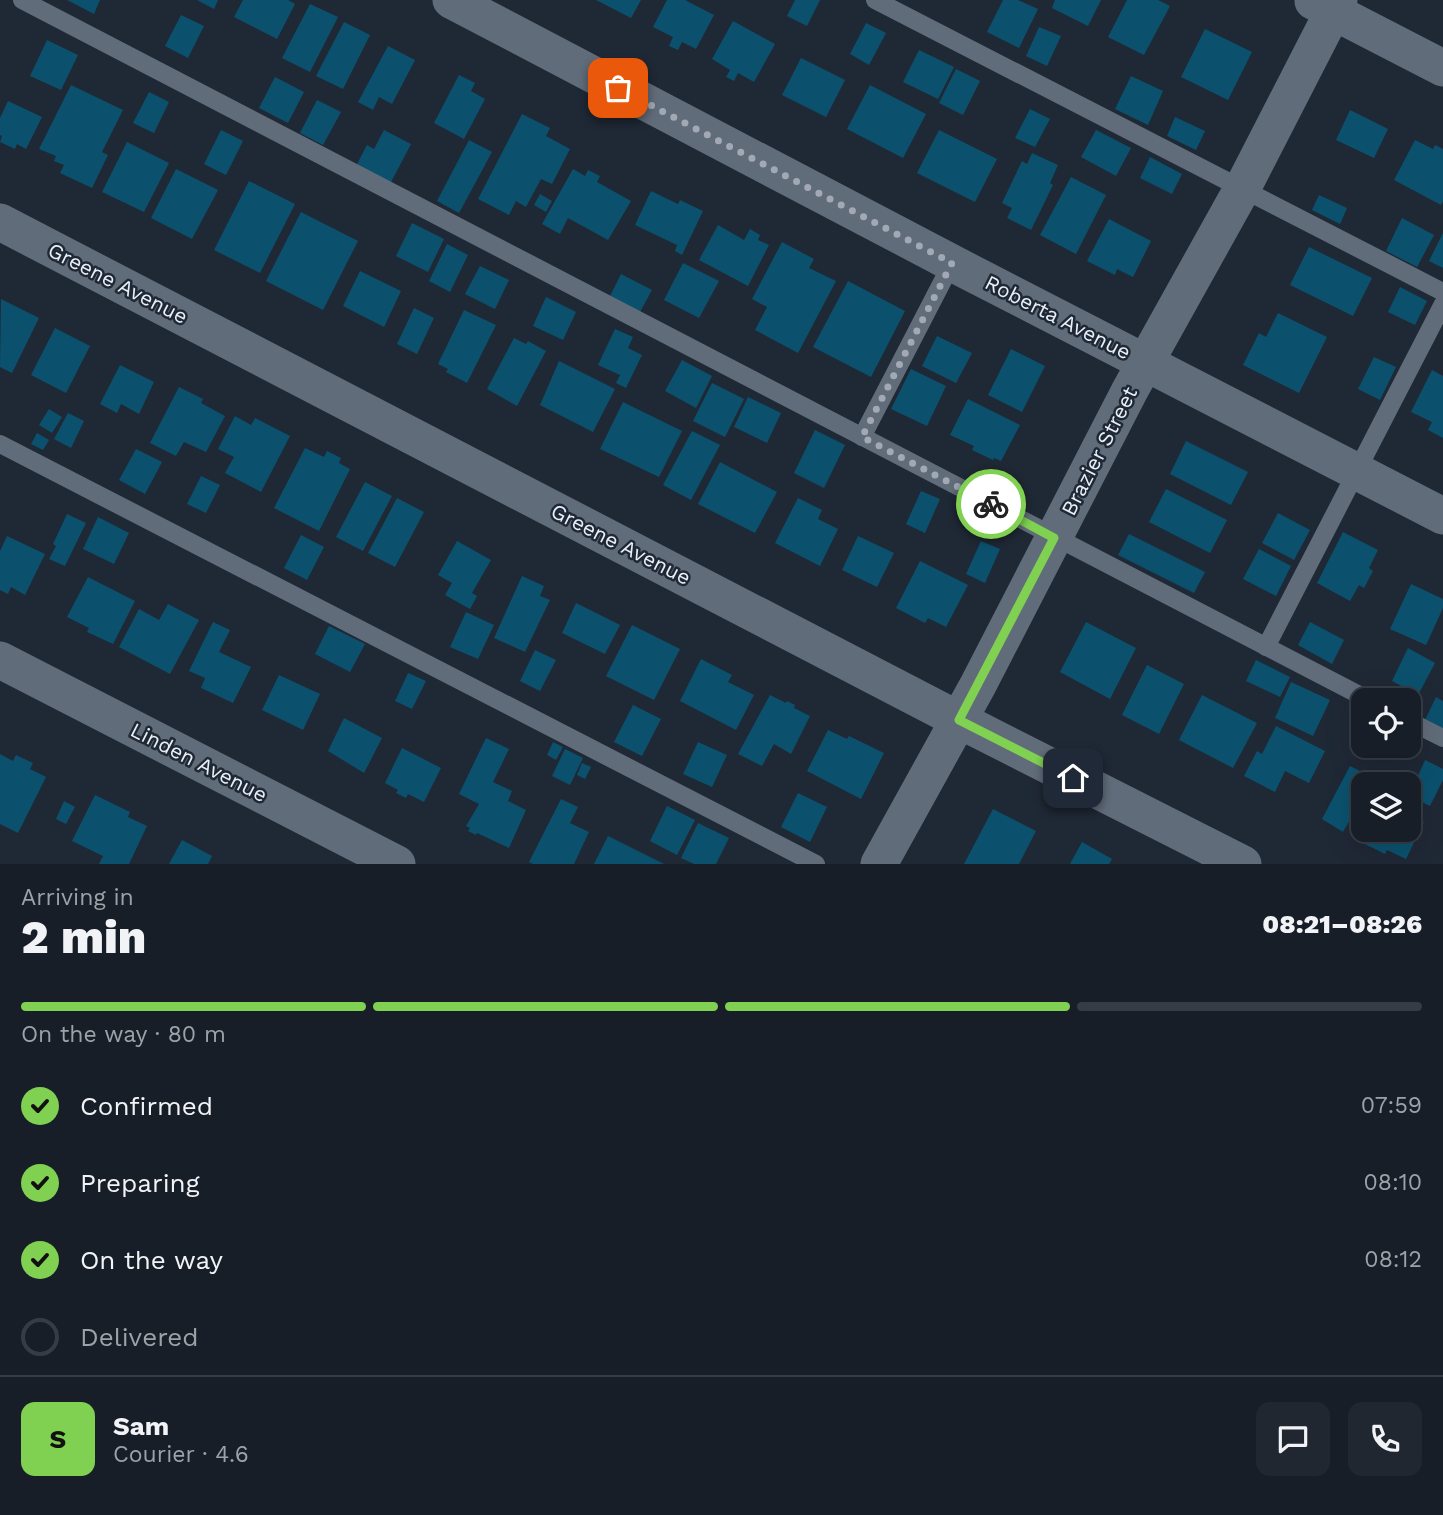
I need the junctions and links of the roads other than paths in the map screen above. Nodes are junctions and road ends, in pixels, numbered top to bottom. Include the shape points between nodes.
1 (22, 0) edge
2 (451, 0) edge
3 (875, 0) edge
4 (1328, 4) edge
5 (1443, 68) edge
6 (1242, 189) junction
7 (0, 222) edge
8 (952, 263) junction
9 (1443, 292) edge
10 (1443, 304) edge
11 (1146, 362) junction
12 (862, 437) junction
13 (0, 444) edge
14 (1356, 471) junction
15 (1443, 516) edge
16 (1054, 538) junction
17 (1266, 647) junction
18 (0, 660) edge
19 (1351, 691) edge
20 (959, 720) junction
21 (1421, 727) edge
22 (1443, 738) edge
23 (397, 864) edge
24 (816, 864) edge
25 (879, 864) edge
26 (1243, 864) edge

1 - 12 lane
2 - 8 street, Roberta Avenue
3 - 6 lane
4 - 5 street
4 - 6 street, Brazier Street
6 - 9 lane
6 - 11 street, Brazier Street
7 - 20 street, Greene Avenue
8 - 11 street, Roberta Avenue
8 - 12 lane
10 - 14 lane
11 - 14 street, Roberta Avenue
11 - 16 street, Brazier Street
12 - 16 lane
13 - 24 lane
14 - 15 street, Roberta Avenue
14 - 17 lane
16 - 17 lane
16 - 20 street, Brazier Street
17 - 19 lane
18 - 23 street, Linden Avenue
20 - 25 street, Brazier Street
20 - 26 street, Greene Avenue
21 - 22 lane

